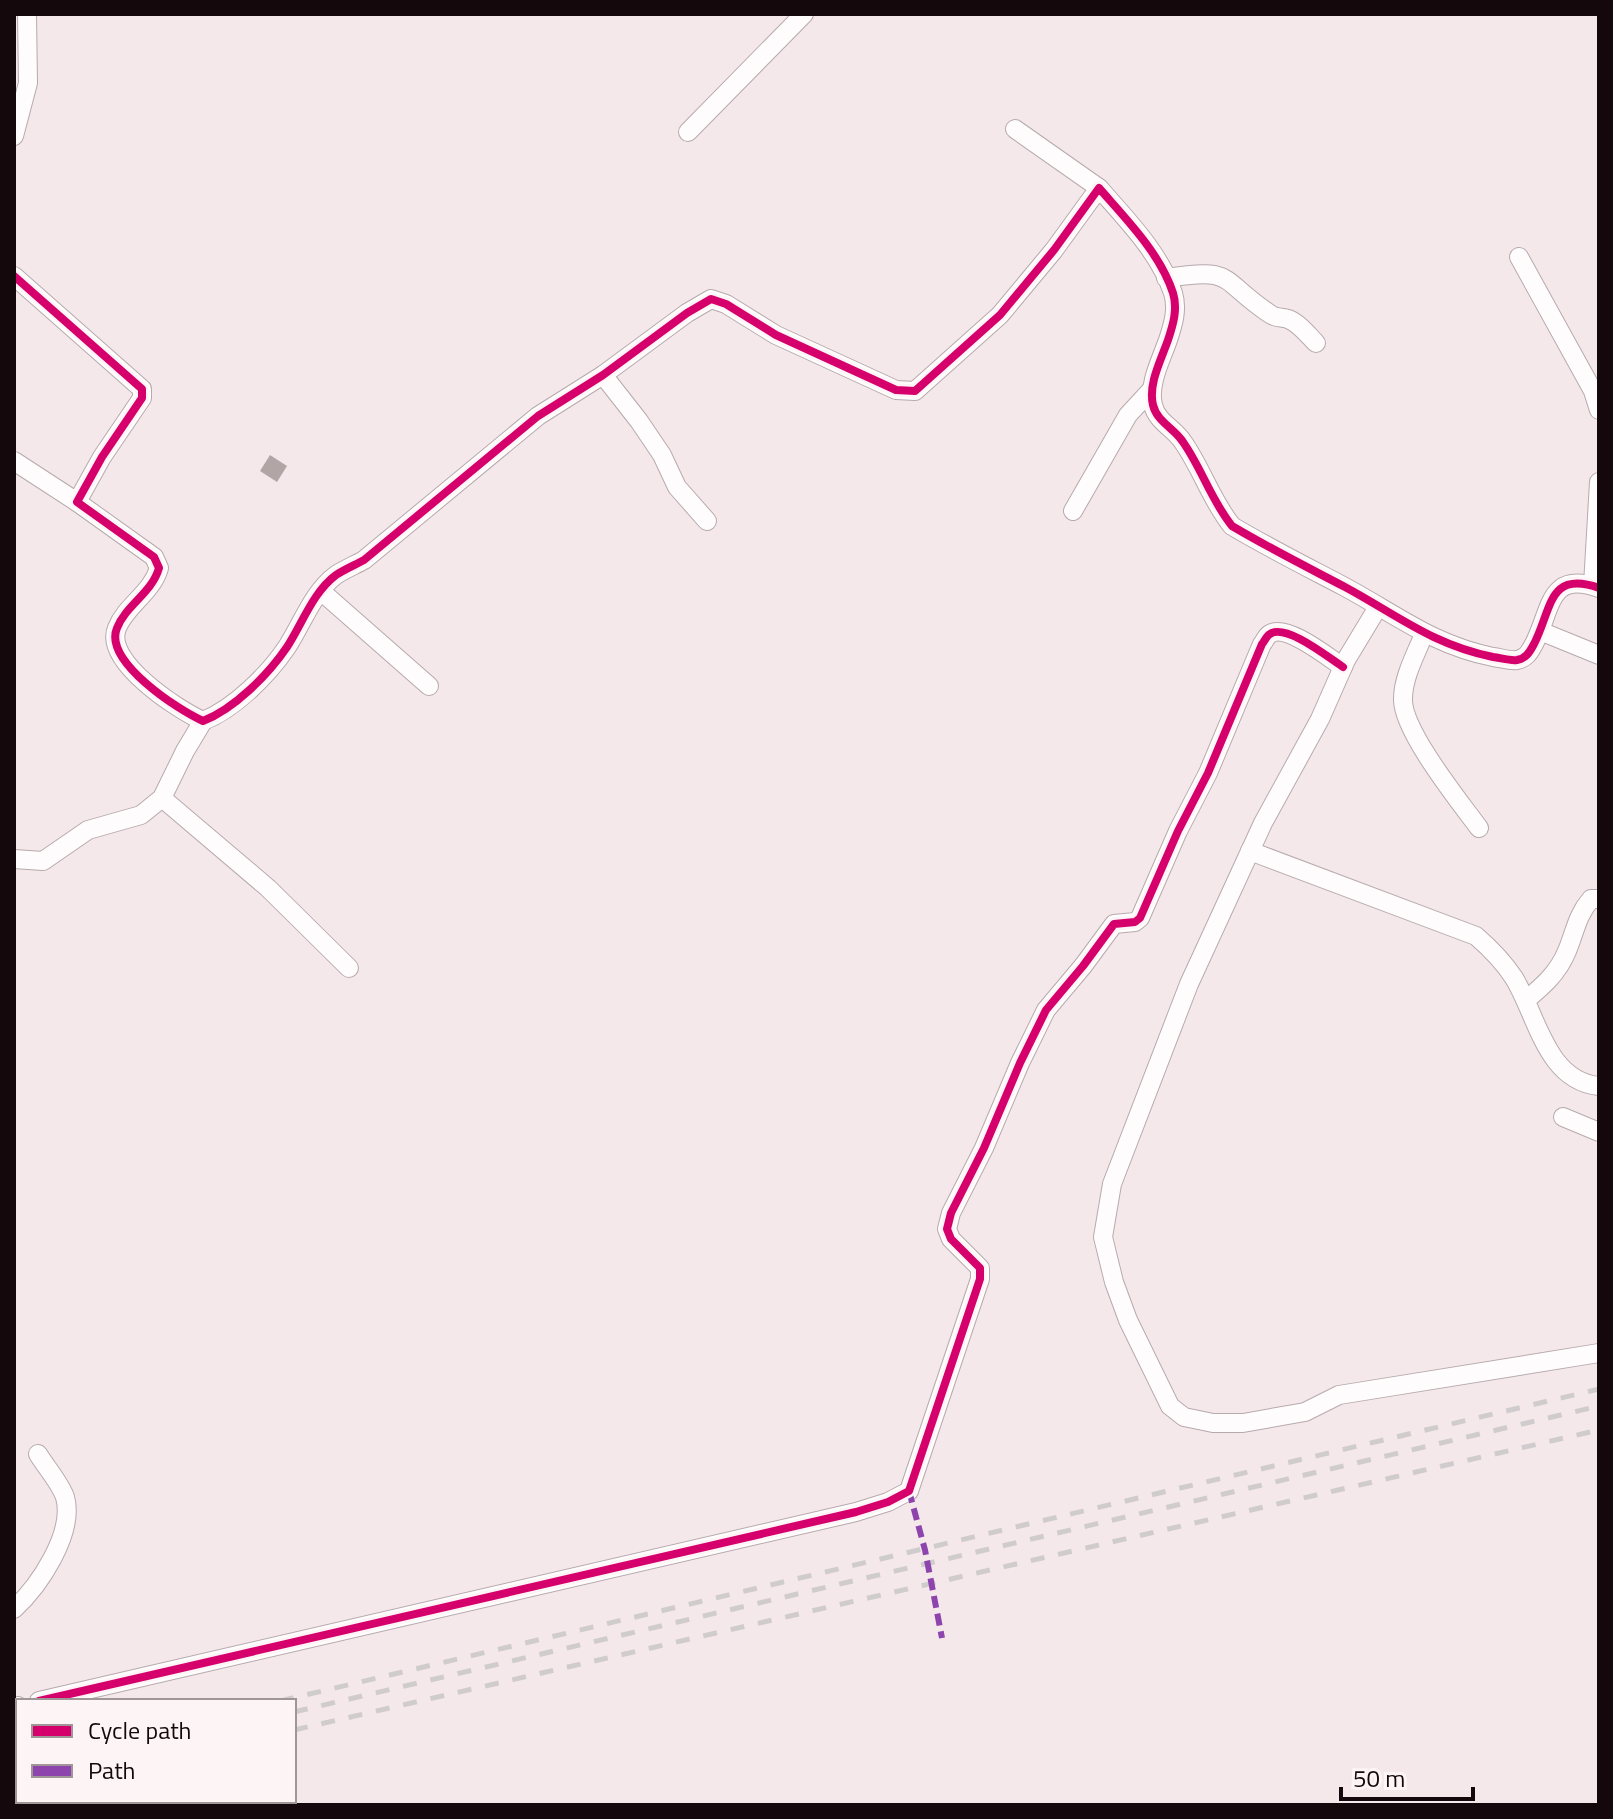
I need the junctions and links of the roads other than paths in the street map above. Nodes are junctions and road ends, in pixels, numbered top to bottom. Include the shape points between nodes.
1 (27, 14) edge
2 (804, 14) edge
3 (1015, 129) dead end
4 (688, 132) dead end
5 (14, 136) edge
6 (1099, 188) junction
7 (1519, 257) dead end
8 (14, 276) edge
9 (1166, 278) junction
10 (1316, 343) dead end
11 (603, 375) junction
12 (1151, 390) junction
13 (1599, 410) edge
14 (14, 461) edge
15 (1599, 482) edge
16 (77, 502) junction
17 (1073, 511) dead end
18 (707, 521) dead end
19 (1596, 586) edge
20 (322, 592) junction
21 (1378, 607) junction
22 (1540, 631) junction
23 (1424, 634) junction
24 (1599, 655) edge
25 (1343, 667) junction
26 (429, 686) dead end
27 (203, 721) junction
28 (162, 798) junction
29 (1479, 828) dead end
30 (1250, 851) junction
31 (14, 859) edge
32 (1599, 899) edge
33 (349, 968) dead end
34 (1526, 1000) junction
35 (1599, 1086) edge
36 (1563, 1117) dead end
37 (1599, 1132) edge
38 (1599, 1353) edge
39 (38, 1454) dead end
40 (14, 1609) edge
41 (48, 1699) edge

1 - 5 street via 28,83
2 - 4 street
3 - 6 street
6 - 9 street via 1131,224
6 - 11 street via 1000,315 915,391 896,390 711,299
7 - 13 street
8 - 16 street via 142,389 142,398
9 - 10 street via 1199,273 1226,278 1271,315 1294,322
9 - 12 street via 1174,295 1175,321
11 - 18 street via 662,455 677,487
11 - 20 street via 538,416 375,551 335,576
12 - 17 street via 1128,415
12 - 21 street via 1153,407 1181,438 1232,526
14 - 16 street
15 - 19 street
16 - 27 street via 154,557 159,568 156,581 117,625 119,654 182,712
19 - 22 street via 1561,585
20 - 26 street
20 - 27 street via 285,649 251,688 223,714
21 - 23 street
21 - 25 street
22 - 23 street via 1521,660 1482,654
22 - 24 street
23 - 29 street via 1404,684 1406,720
25 - 30 street
25 - 41 street via 1289,634 1270,633 1140,918 1114,924 1046,1010 951,1213 951,1239 980,1268 980,1279 909,1491 856,1512
27 - 28 street
28 - 31 street via 141,815 88,830 43,861
28 - 33 street via 268,888
30 - 34 street via 1476,936 1495,951
30 - 38 street via 1189,984 1112,1184 1103,1237 1128,1320 1170,1406 1184,1417 1243,1423 1305,1412 1339,1395
32 - 34 street via 1591,899 1581,911 1550,980
34 - 35 street via 1549,1051 1573,1079
36 - 37 street
39 - 40 street via 64,1496 66,1511 46,1570

